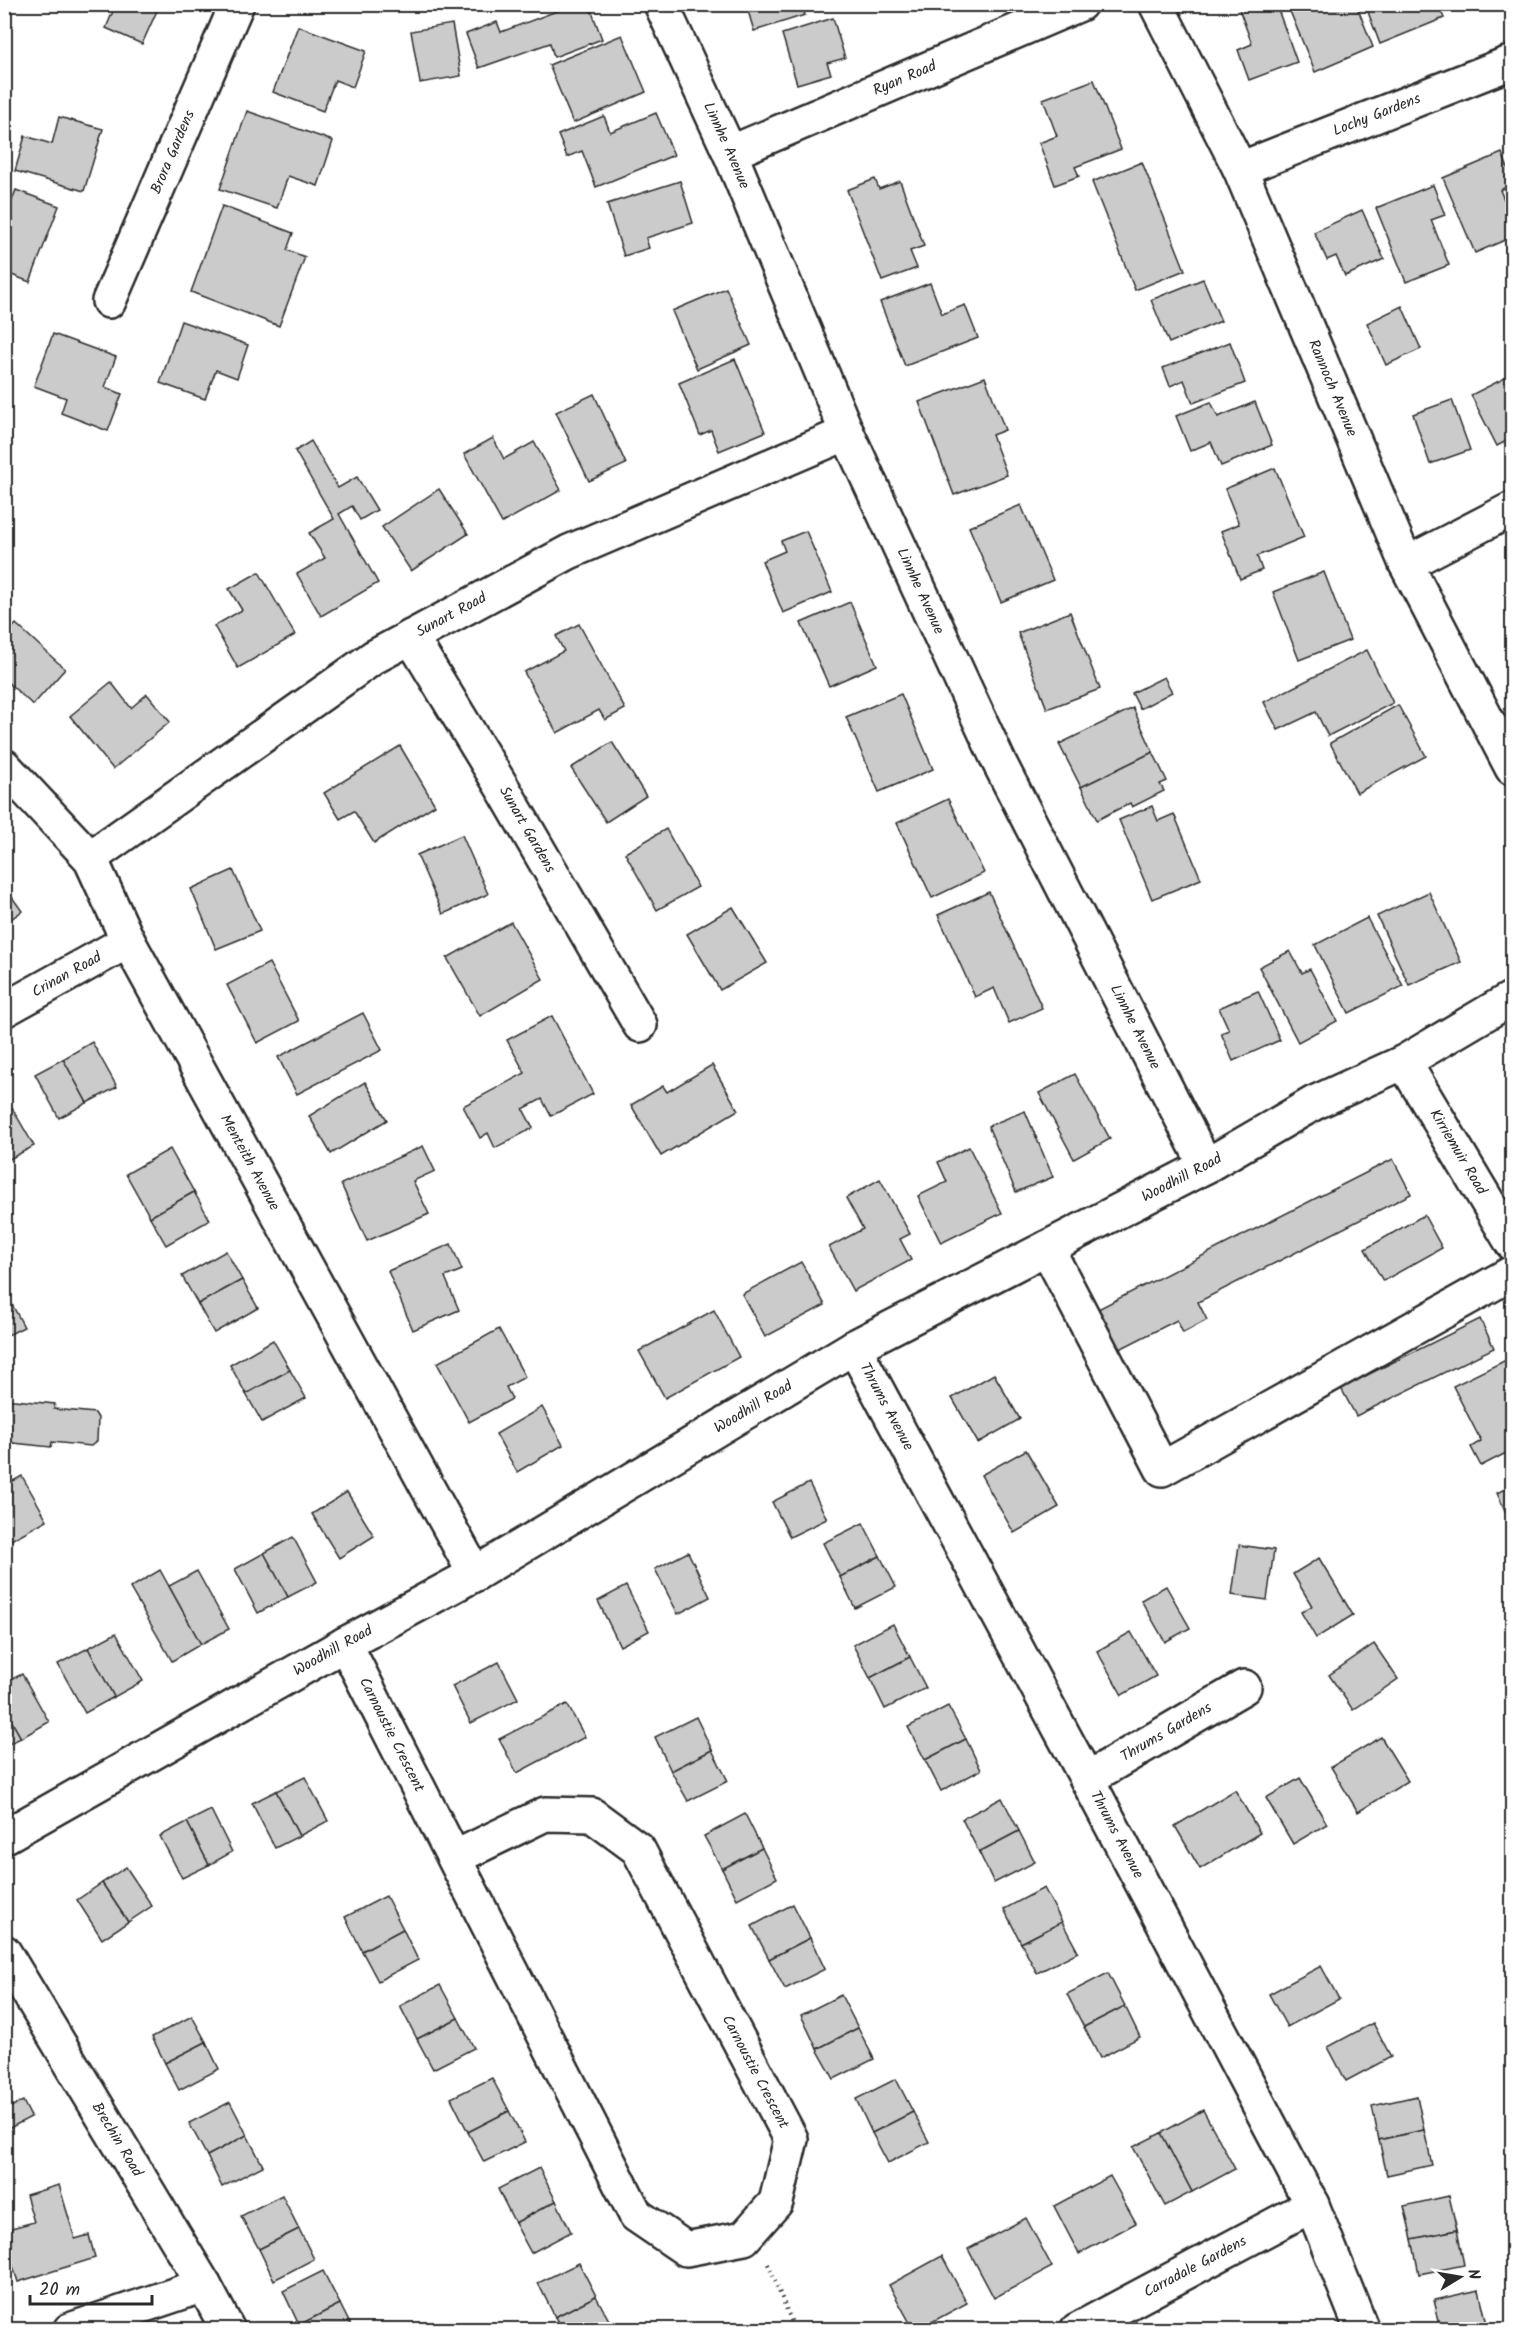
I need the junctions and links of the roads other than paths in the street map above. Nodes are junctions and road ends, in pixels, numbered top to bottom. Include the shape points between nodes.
1 (237, 4) edge
2 (661, 4) edge
3 (1080, 4) edge
4 (1156, 4) edge
5 (1512, 62) edge
6 (730, 153) junction
7 (1240, 169) junction
8 (109, 301) dead end
9 (847, 433) junction
10 (1512, 509) edge
11 (1406, 564) junction
12 (411, 637) junction
13 (4, 766) edge
14 (1512, 768) edge
15 (90, 858) junction
16 (129, 941) junction
17 (1512, 998) edge
18 (4, 1010) edge
19 (640, 1025) dead end
20 (1404, 1062) junction
21 (1206, 1166) junction
22 (1512, 1243) edge
23 (1047, 1248) junction
24 (1512, 1273) edge
25 (854, 1347) junction
26 (475, 1574) junction
27 (345, 1644) junction
28 (1244, 1687) dead end
29 (1087, 1779) junction
30 (4, 1837) edge
31 (454, 1858) junction
32 (4, 1952) edge
33 (1312, 2205) junction
34 (204, 2285) junction
35 (70, 2330) edge
36 (228, 2330) edge
37 (1077, 2330) edge
38 (1362, 2330) edge

1 - 8 street, Brora Gardens
2 - 6 street, Linnhe Avenue
3 - 6 street, Ryan Road
4 - 7 street, Rannoch Avenue
5 - 7 street, Lochy Gardens
6 - 9 street, Linnhe Avenue
7 - 11 street, Rannoch Avenue
9 - 12 street, Sunart Road via 569,552
9 - 21 street, Linnhe Avenue via 999,762
10 - 11 street
11 - 14 street, Rannoch Avenue
12 - 15 street, Sunart Road via 374,657
12 - 19 street, Sunart Gardens
13 - 15 street, Menteith Avenue
15 - 16 street, Menteith Avenue
16 - 18 street, Crinan Road
16 - 26 street, Menteith Avenue
17 - 20 street, Woodhill Road
20 - 21 street, Woodhill Road via 1314,1104
20 - 22 street, Kirriemuir Road
21 - 23 street, Woodhill Road
23 - 24 street via 1162,1469
23 - 25 street, Woodhill Road
25 - 26 street, Woodhill Road
25 - 29 street, Thrums Avenue
26 - 27 street, Woodhill Road
27 - 30 street, Woodhill Road
27 - 31 street, Carnoustie Crescent
28 - 29 street, Thrums Gardens
29 - 33 street, Thrums Avenue
31 - 31 street, Carnoustie Crescent via 636,2215 686,2249 744,2238 776,2202 791,2139 638,1849 592,1815 545,1814
32 - 34 street, Brechin Road
33 - 37 street, Carradale Gardens
33 - 38 street, Thrums Avenue
34 - 35 street
34 - 36 street, Brechin Road

